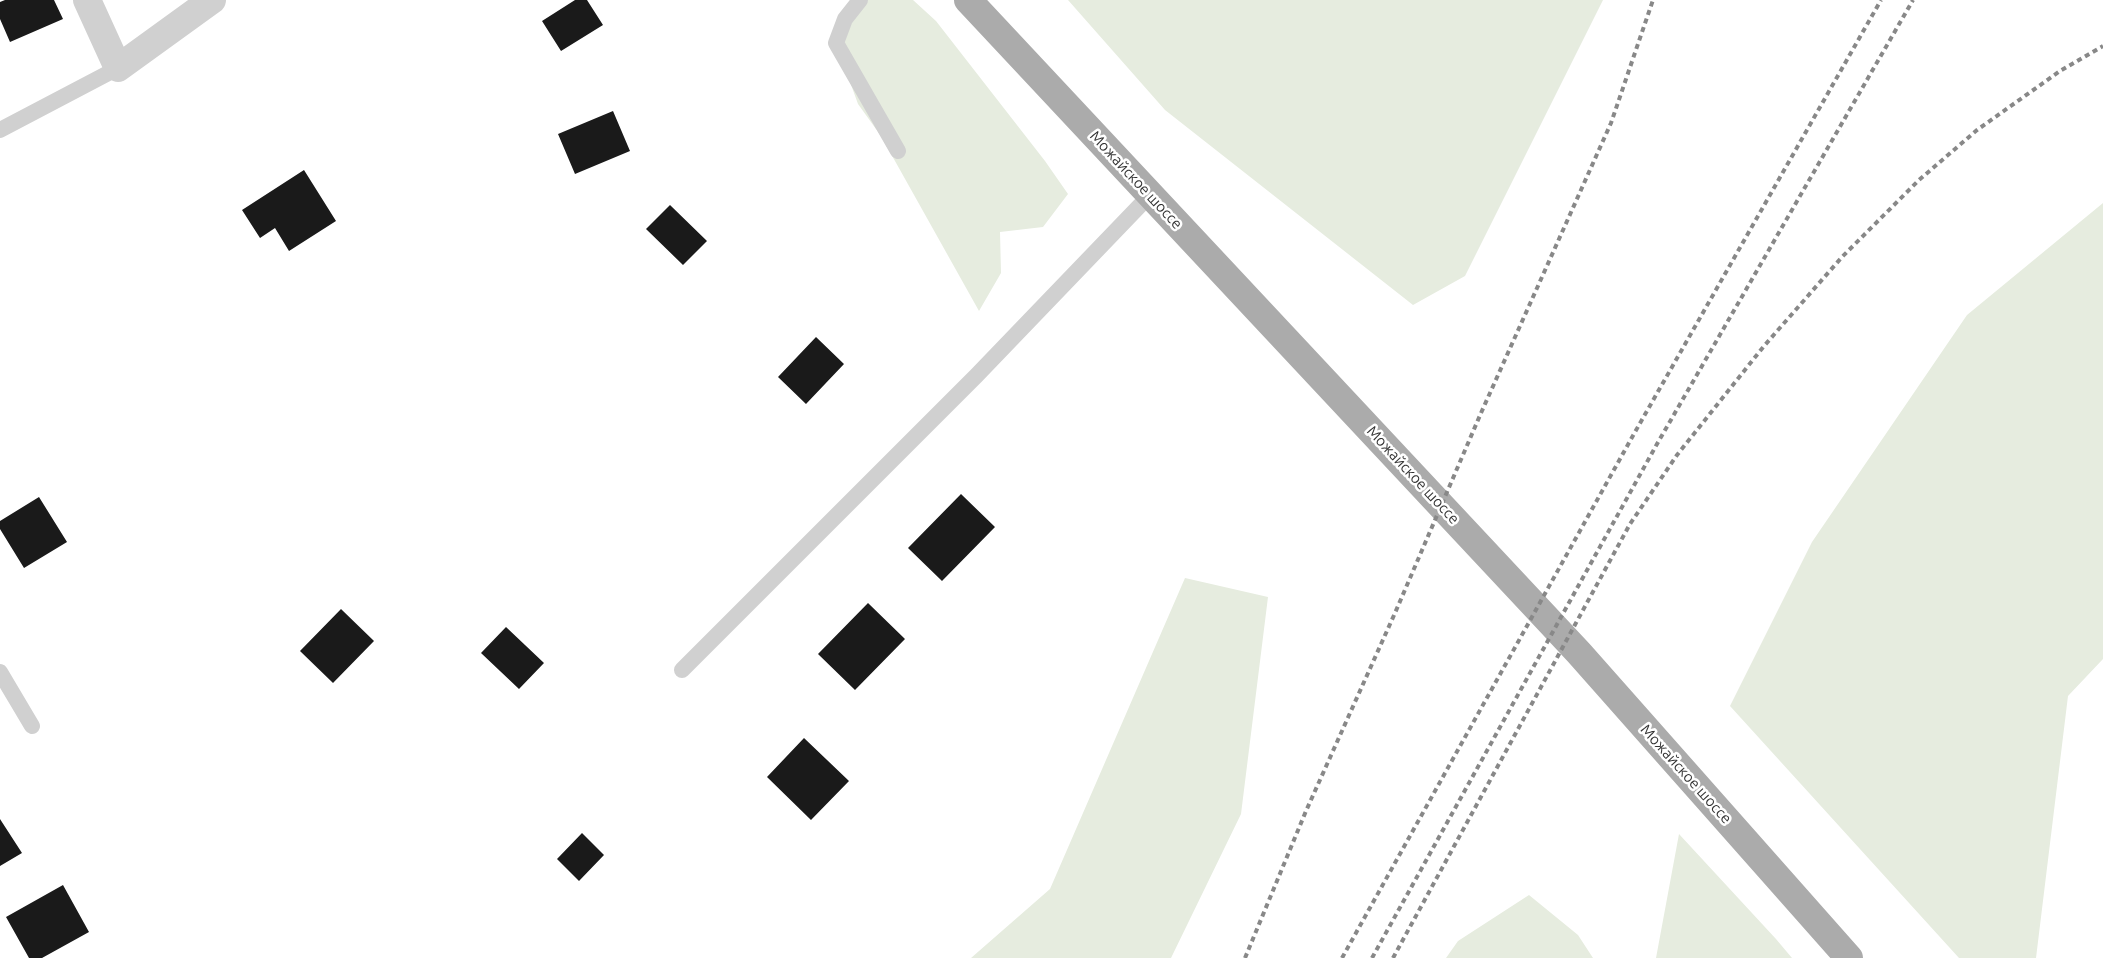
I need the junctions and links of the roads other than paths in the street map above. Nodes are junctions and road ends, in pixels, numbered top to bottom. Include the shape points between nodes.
1 (87, 0) edge
2 (212, 0) edge
3 (860, 0) edge
4 (968, 0) edge
5 (118, 68) junction
6 (0, 130) edge
7 (898, 151) dead end
8 (1150, 195) junction
9 (682, 670) dead end
10 (0, 672) edge
11 (32, 726) dead end
12 (1849, 958) edge

1 - 5 street
2 - 5 street
3 - 7 lane via 845,19 836,42
4 - 8 main road, Можайское шоссе
5 - 6 lane
8 - 9 lane via 976,376
8 - 12 main road, Можайское шоссе via 1578,653
10 - 11 lane

